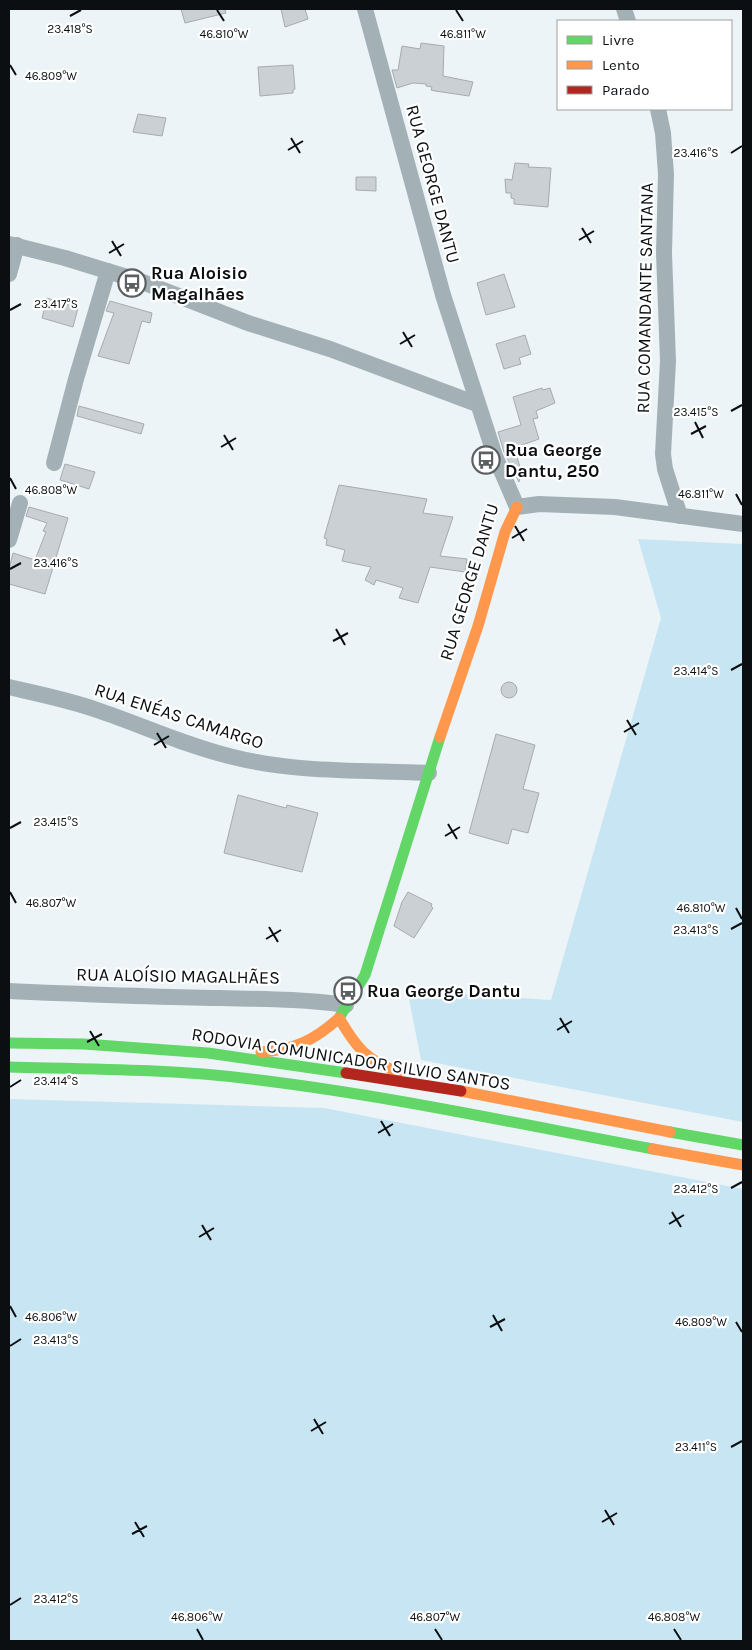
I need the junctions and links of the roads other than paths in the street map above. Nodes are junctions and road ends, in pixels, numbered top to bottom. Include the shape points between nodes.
1 (365, 9) edge
2 (658, 110) edge
3 (13, 244) edge
4 (108, 271) junction
5 (9, 274) edge
6 (477, 404) junction
7 (56, 456) dead end
8 (20, 503) dead end
9 (517, 507) junction
10 (680, 516) junction
11 (743, 524) edge
12 (9, 540) edge
13 (9, 687) edge
14 (429, 773) junction
15 (9, 991) edge
16 (342, 1011) junction
17 (9, 1043) edge
18 (208, 1053) junction
19 (9, 1067) edge
20 (444, 1087) junction
21 (743, 1145) edge
22 (743, 1166) edge

1 - 6 street, RUA GEORGE DANTU via 443,295
2 - 10 street, RUA COMANDANTE SANTANA via 666,174 664,253 668,361 663,454
3 - 4 street
3 - 5 street
4 - 6 street via 248,323 330,348
4 - 7 street
6 - 9 street, RUA GEORGE DANTU
8 - 12 street
9 - 10 street via 539,504 596,506
9 - 14 main road, RUA GEORGE DANTU via 506,532
10 - 11 street
13 - 14 street, RUA ENÉAS CAMARGO via 95,709 193,745 268,765
14 - 16 main road, RUA GEORGE DANTU via 365,975
15 - 16 street, RUA ALOÍSIO MAGALHÃES via 308,999
16 - 18 main road, RUA GEORGE DANTU via 321,1035 307,1044 284,1051
16 - 20 main road via 357,1048 374,1064
17 - 18 main road, RODOVIA COMUNICADOR SILVIO SANTOS via 84,1044
18 - 20 main road, RODOVIA COMUNICADOR SILVIO SANTOS
19 - 22 main road, RODOVIA COMUNICADOR SILVIO SANTOS via 170,1071 251,1079
20 - 21 main road, RODOVIA COMUNICADOR SILVIO SANTOS

